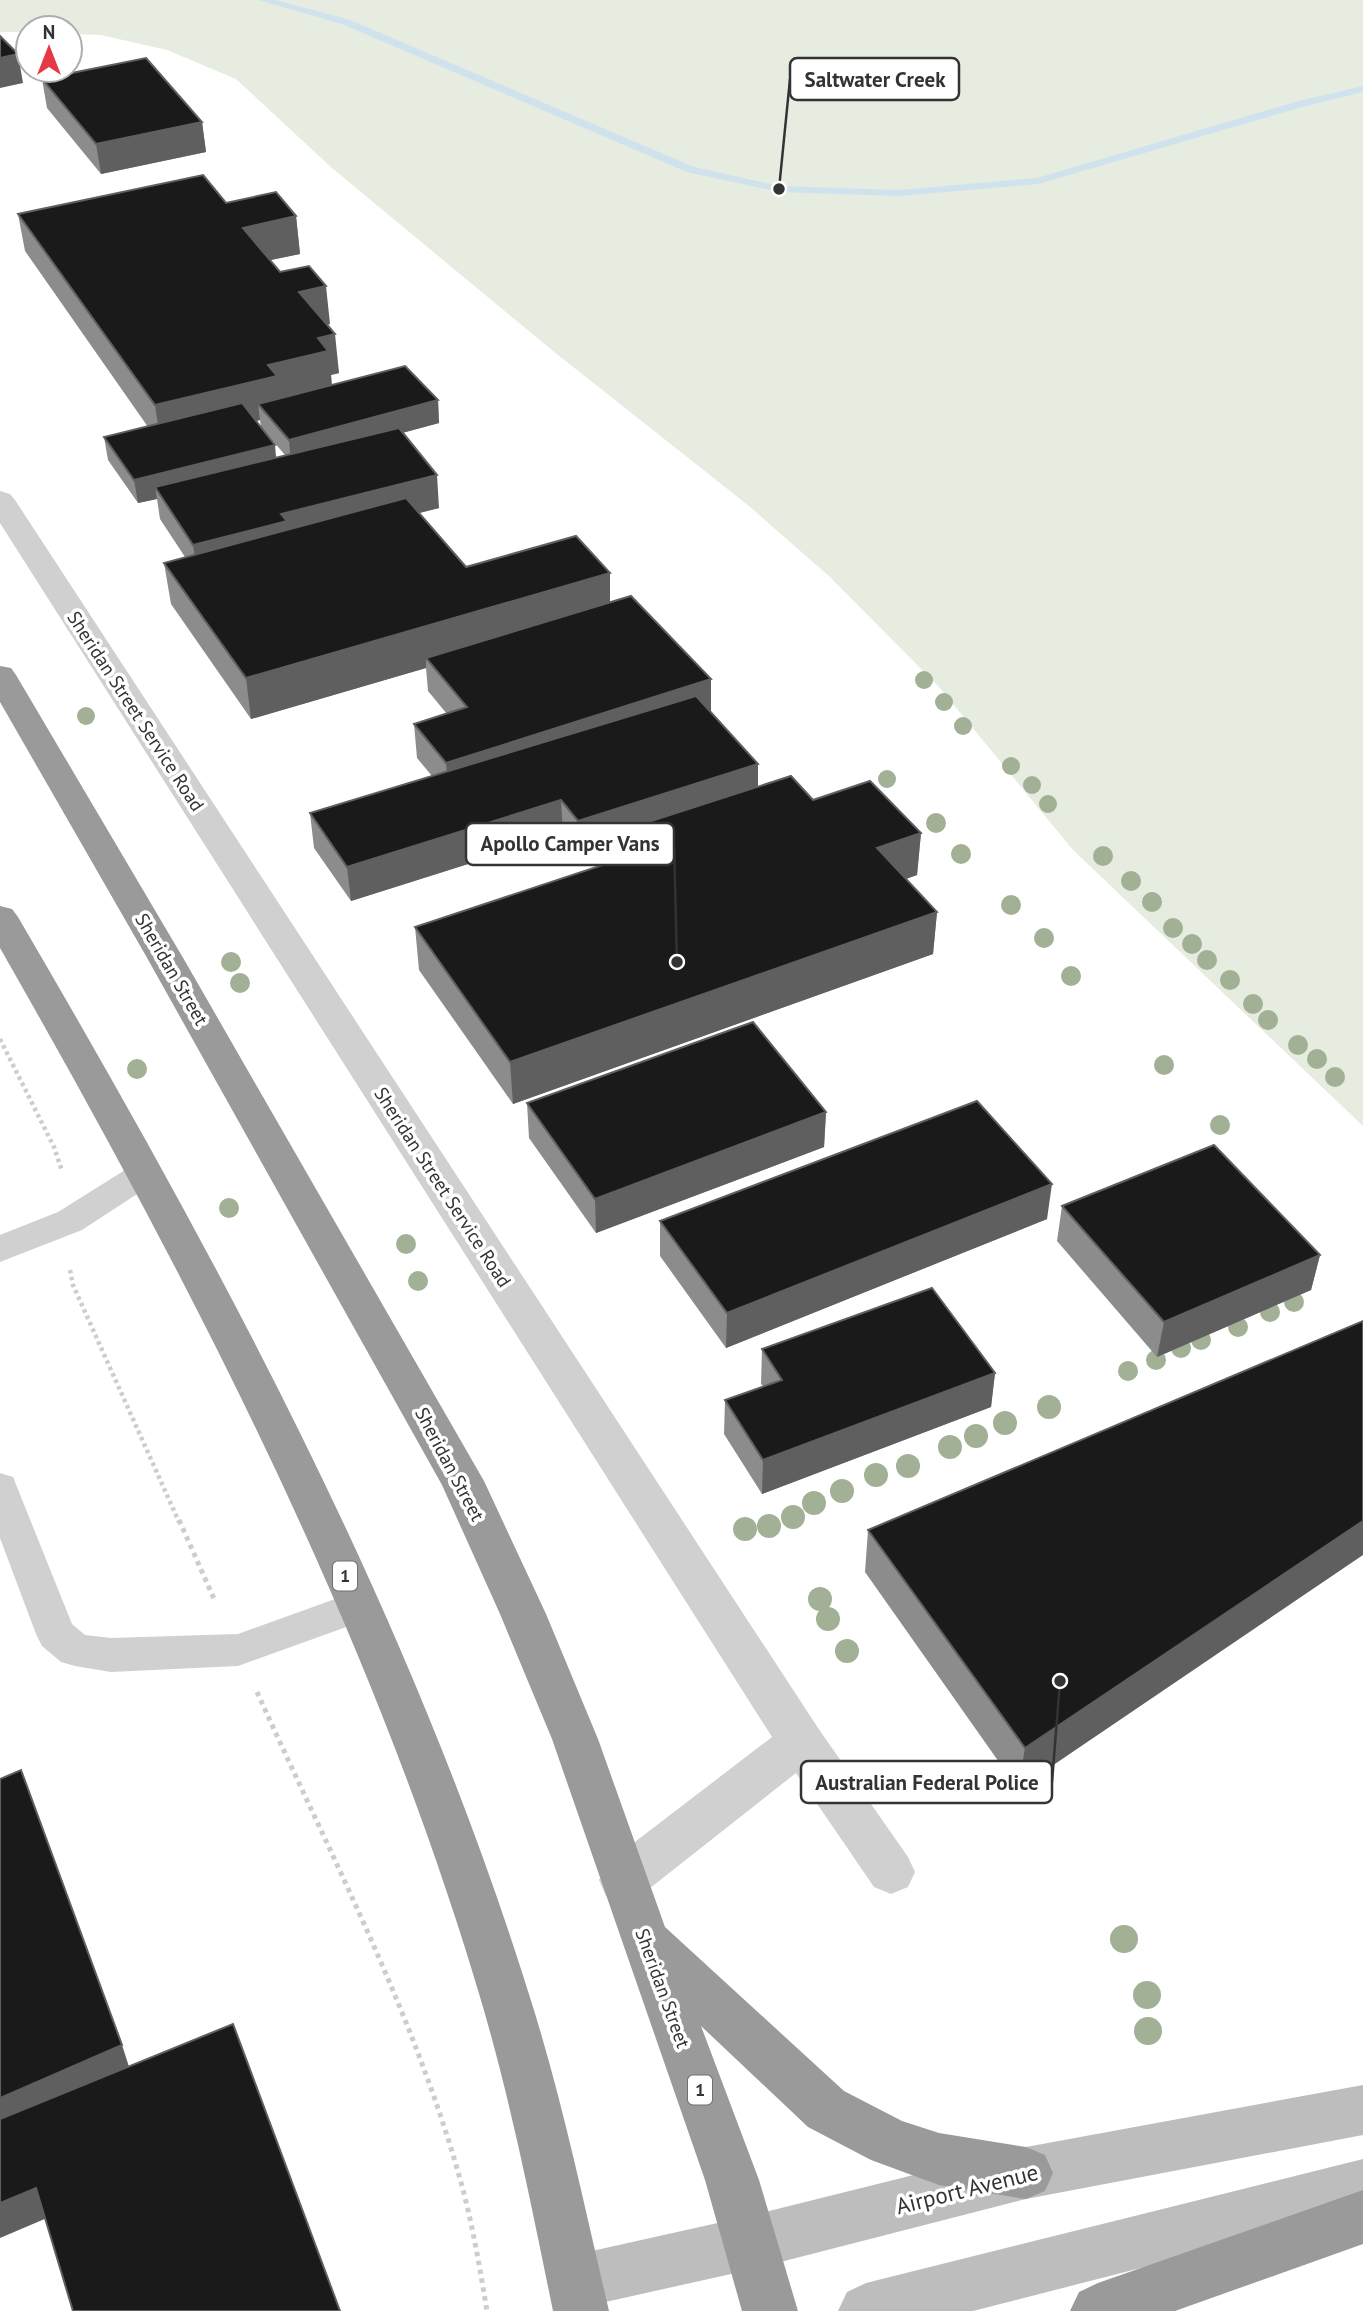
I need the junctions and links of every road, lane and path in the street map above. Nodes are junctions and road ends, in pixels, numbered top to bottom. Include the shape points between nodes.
1 (0, 500) edge
2 (0, 676) edge
3 (0, 917) edge
4 (0, 1039) edge
5 (44, 1124) dead end
6 (145, 1173) junction
7 (70, 1221) junction
8 (0, 1249) edge
9 (0, 1488) edge
10 (360, 1606) junction
11 (238, 1650) junction
12 (801, 1742) junction
13 (891, 1872) dead end
14 (623, 1880) junction
15 (646, 1940) junction
16 (1363, 2110) edge
17 (1027, 2173) junction
18 (1363, 2185) edge
19 (1363, 2217) edge
20 (749, 2243) junction
21 (577, 2297) edge
22 (487, 2311) edge
23 (770, 2311) edge
24 (866, 2311) edge
25 (1098, 2311) edge

1 - 12 street, Sheridan Street Service Road
2 - 14 highway, Sheridan Street / 1 via 462,1481 575,1739
3 - 6 highway, 1
4 - 5 path
6 - 7 lane
6 - 10 highway, 1 via 248,1366
7 - 8 lane
7 - 11 path via 69,1268 74,1285
9 - 11 lane via 56,1634 75,1650 111,1655
10 - 11 lane
10 - 21 highway, 1 via 417,1745 495,1966 529,2087
11 - 22 path via 410,2033 457,2167
12 - 13 street, Sheridan Street Service Road
12 - 14 street
14 - 15 highway, Sheridan Street / 1
15 - 17 highway via 827,2109 890,2142 939,2159
15 - 20 highway, Sheridan Street / 1 via 732,2179
16 - 17 main road, Airport Avenue
17 - 20 main road, Airport Avenue
18 - 24 main road
19 - 25 highway
20 - 21 main road, Airport Avenue
20 - 23 highway, Sheridan Street / 1

